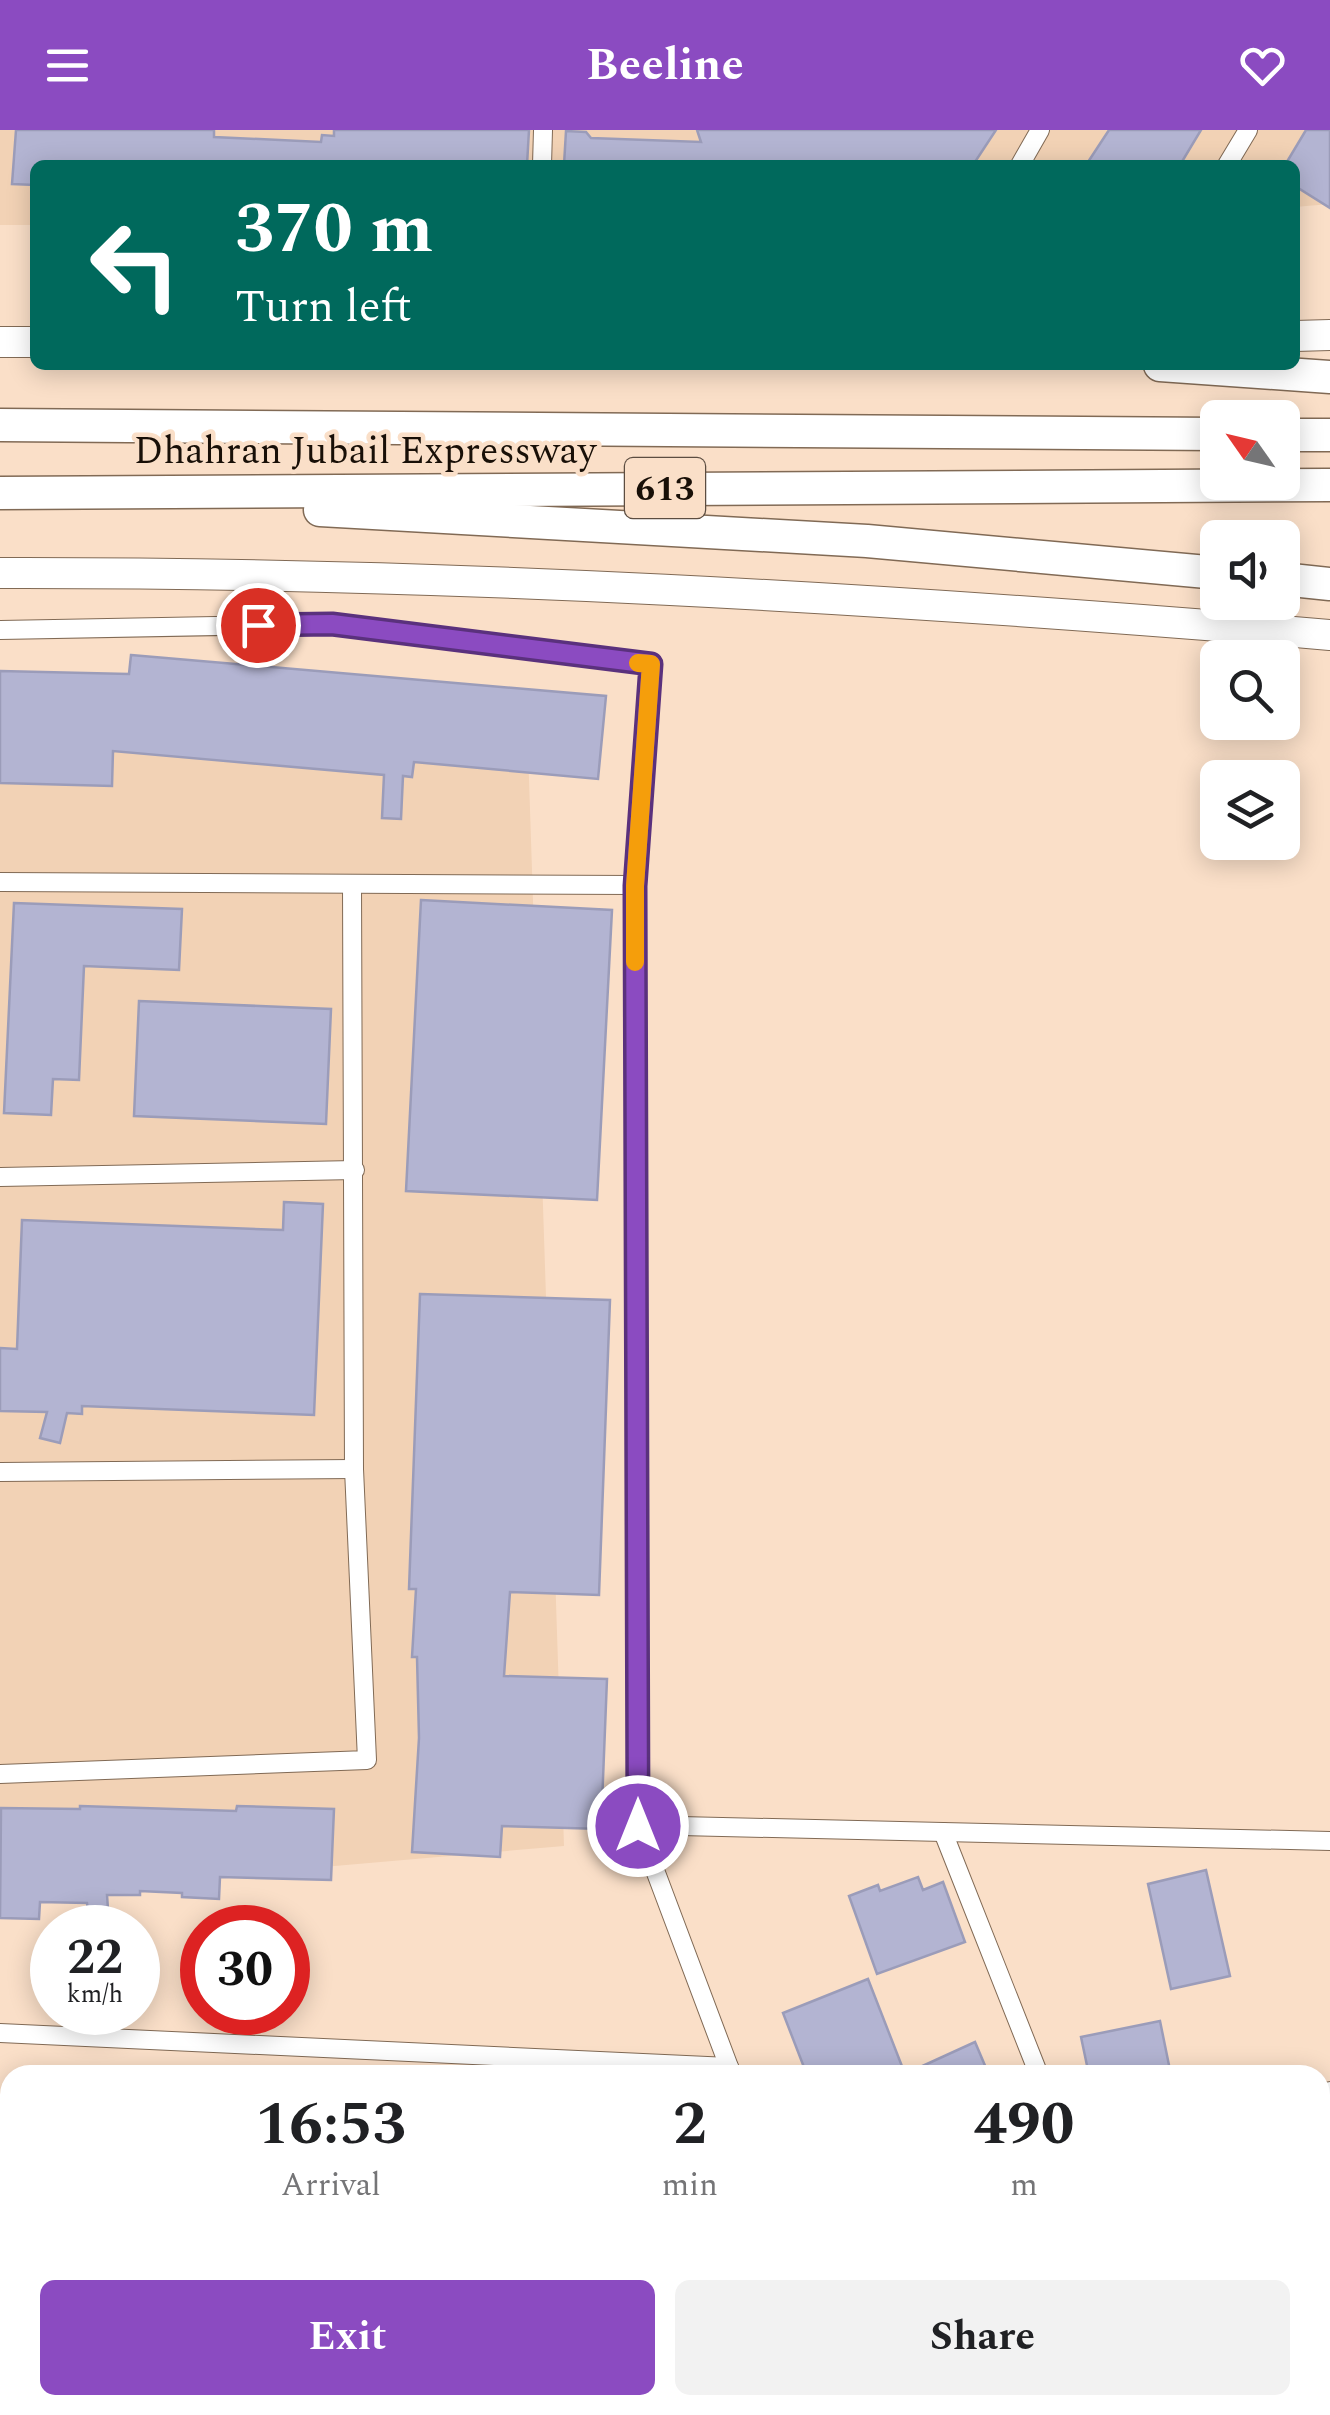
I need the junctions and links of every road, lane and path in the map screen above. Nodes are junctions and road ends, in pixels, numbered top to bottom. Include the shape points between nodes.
1 (543, 130) edge
2 (1040, 130) edge
3 (1248, 130) edge
4 (542, 160) edge
5 (1023, 160) edge
6 (1230, 160) edge
7 (1330, 334) edge
8 (1300, 336) edge
9 (0, 342) edge
10 (30, 342) edge
11 (1231, 370) edge
12 (1330, 377) edge
13 (0, 426) edge
14 (1200, 434) edge
15 (1300, 435) edge
16 (1330, 435) edge
17 (1330, 485) edge
18 (56, 491) junction
19 (0, 493) edge
20 (1200, 571) edge
21 (0, 573) edge
22 (1300, 581) edge
23 (1330, 584) edge
24 (0, 630) edge
25 (1330, 635) edge
26 (0, 882) edge
27 (352, 884) junction
28 (635, 886) junction
29 (355, 1170) junction
30 (0, 1176) edge
31 (354, 1469) junction
32 (0, 1472) edge
33 (0, 1774) edge
34 (638, 1826) junction
35 (943, 1832) junction
36 (1330, 1841) edge
37 (0, 2033) edge
38 (616, 2065) edge
39 (729, 2065) edge
40 (1035, 2065) edge

1 - 4 street
2 - 5 street
3 - 6 street
7 - 8 main road
9 - 10 main road
11 - 12 highway
13 - 14 highway, Dhahran Jubail Expressway / 613
15 - 16 highway
17 - 18 highway, Dhahran Jubail Expressway / 613
18 - 19 highway, Dhahran Jubail Expressway / 613
18 - 20 highway via 868,541
21 - 25 main road via 328,575 755,592
22 - 23 highway
24 - 28 street via 332,624 651,664
26 - 27 street
27 - 28 street
27 - 29 street
28 - 34 street
29 - 30 street
29 - 31 street
31 - 32 street
31 - 33 street via 367,1760
34 - 35 street
34 - 39 street
35 - 36 street
35 - 40 street
37 - 38 street

